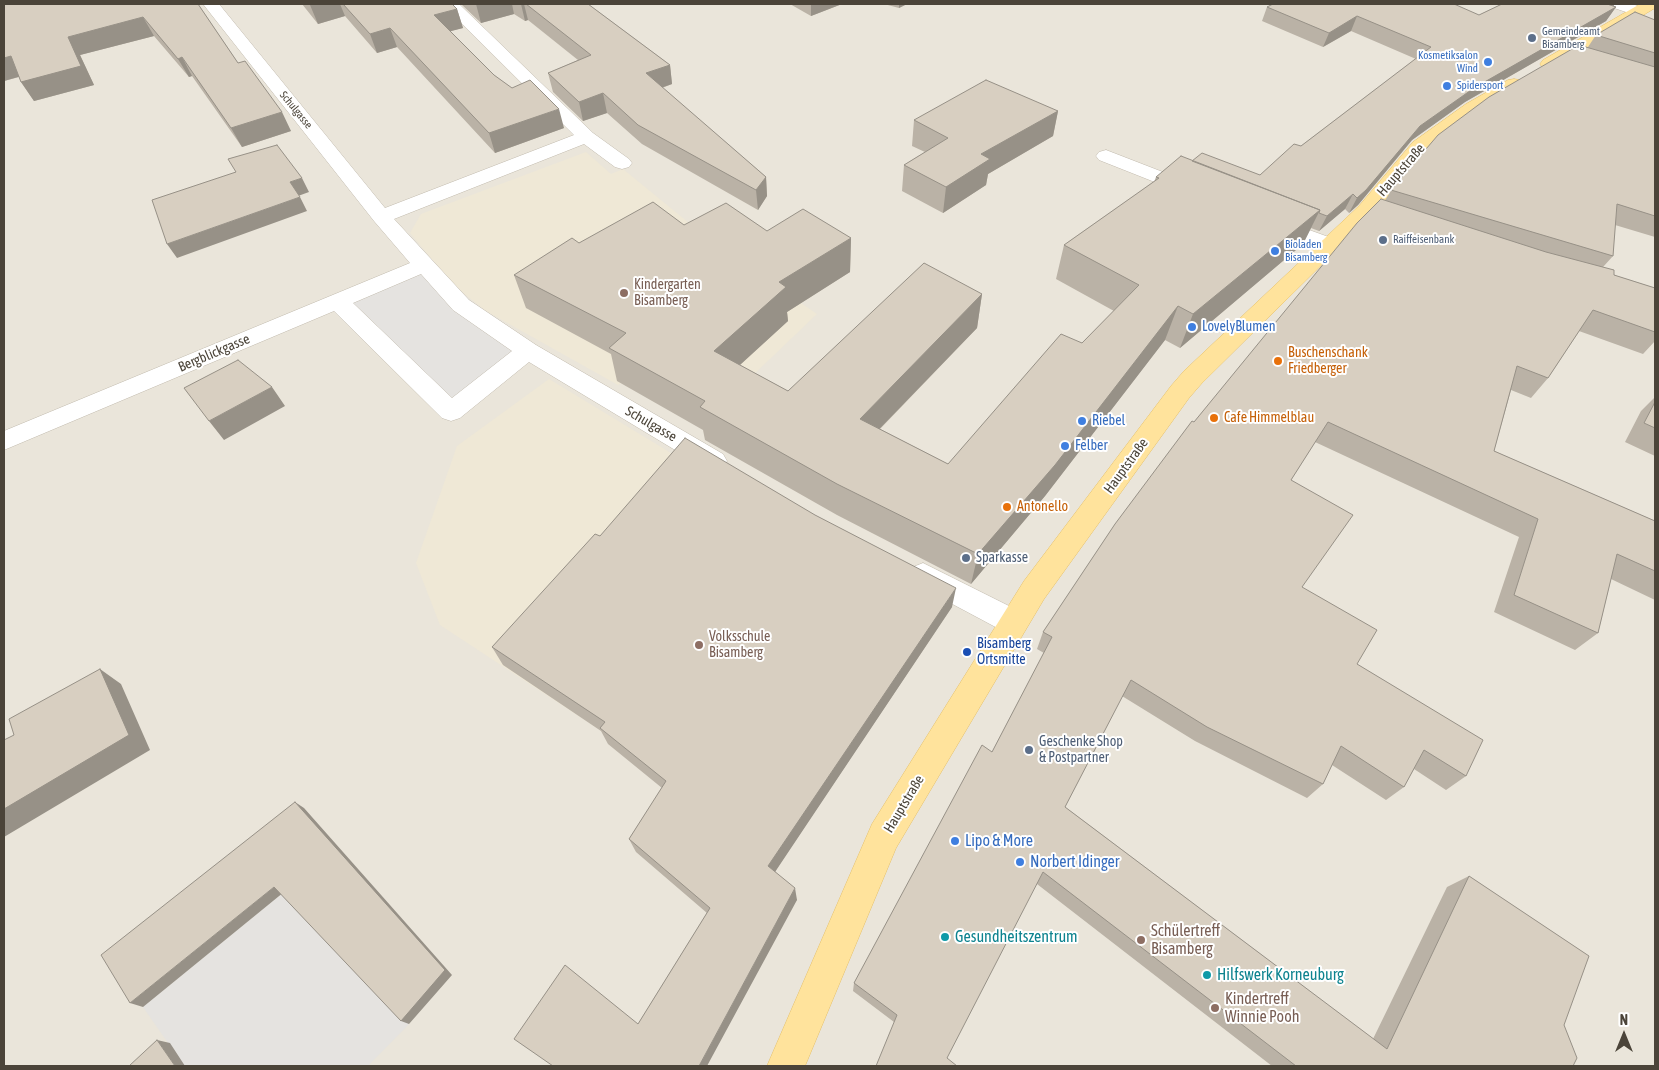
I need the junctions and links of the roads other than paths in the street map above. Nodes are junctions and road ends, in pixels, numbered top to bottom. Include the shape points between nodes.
1 (212, 4) edge
2 (450, 4) edge
3 (1617, 4) edge
4 (1645, 7) edge
5 (586, 137) junction
6 (1106, 156) dead end
7 (622, 163) dead end
8 (1206, 196) edge
9 (381, 217) junction
10 (1260, 217) edge
11 (1330, 246) junction
12 (424, 265) junction
13 (338, 302) junction
14 (528, 351) junction
15 (4, 441) edge
16 (731, 470) edge
17 (904, 565) edge
18 (1013, 622) junction
19 (786, 1066) edge

1 - 9 street, Schulgasse
2 - 5 street
3 - 4 street
4 - 11 main road, Hauptstraße via 1578,56 1472,108 1420,146 1375,213
5 - 7 street
5 - 9 street
6 - 8 street
9 - 12 street, Schulgasse
10 - 11 street
11 - 18 main road, Hauptstraße via 1193,376
12 - 13 street, Bergblickgasse
12 - 14 street, Schulgasse via 461,305
13 - 14 street via 452,412
13 - 15 street, Bergblickgasse
14 - 16 street, Schulgasse
17 - 18 street
18 - 19 main road, Hauptstraße via 884,836

